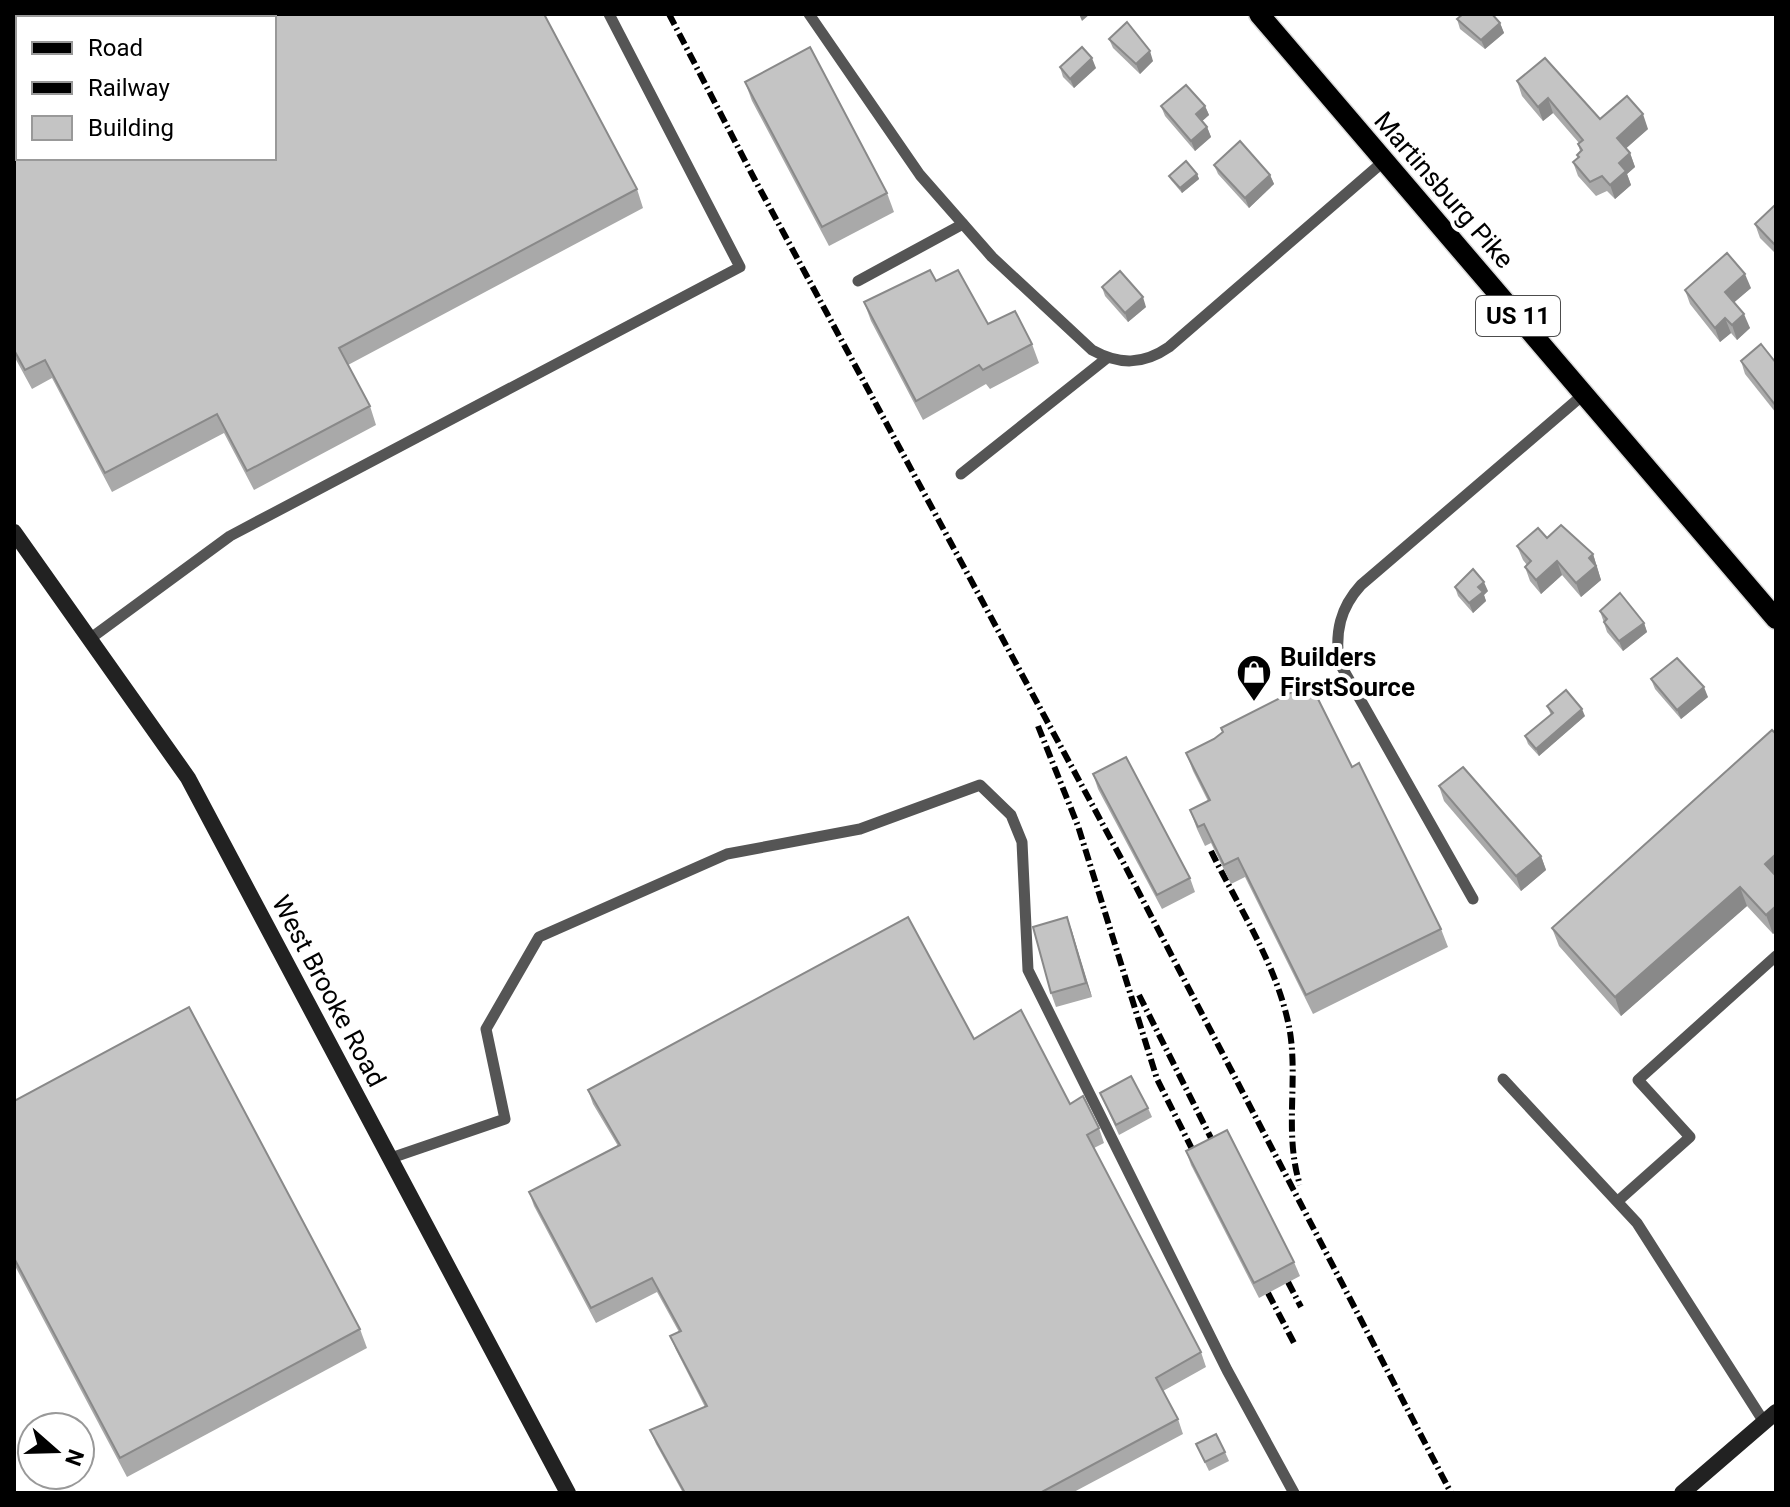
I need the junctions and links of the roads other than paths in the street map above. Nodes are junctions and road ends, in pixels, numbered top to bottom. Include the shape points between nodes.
1 (609, 14) edge
2 (809, 14) edge
3 (1259, 14) edge
4 (1384, 161) junction
5 (963, 224) junction
6 (858, 281) dead end
7 (1107, 358) junction
8 (1584, 394) junction
9 (961, 474) dead end
10 (14, 532) edge
11 (1776, 619) edge
12 (91, 638) junction
13 (1473, 899) dead end
14 (1776, 956) edge
15 (1503, 1079) dead end
16 (391, 1158) junction
17 (1618, 1201) junction
18 (1770, 1417) edge
19 (568, 1493) edge
20 (1294, 1493) edge
21 (1682, 1493) edge

1 - 12 lane via 740,267 230,536
2 - 5 lane via 920,175
3 - 4 main road, Martinsburg Pike / US 11
4 - 7 lane via 1169,347 1141,361
4 - 8 main road, Martinsburg Pike / US 11
5 - 6 lane
5 - 7 lane via 1092,350
7 - 9 lane
8 - 11 main road, Martinsburg Pike / US 11
8 - 13 lane via 1361,585 1338,624 1339,662
10 - 12 street, West Brooke Road
12 - 16 street, West Brooke Road via 188,778
14 - 17 lane via 1638,1080 1690,1137
15 - 17 lane
16 - 19 street, West Brooke Road
16 - 20 lane via 505,1119 486,1029 539,937 727,854 860,829 980,785 1011,815 1022,842 1028,970
17 - 18 lane
18 - 21 street

